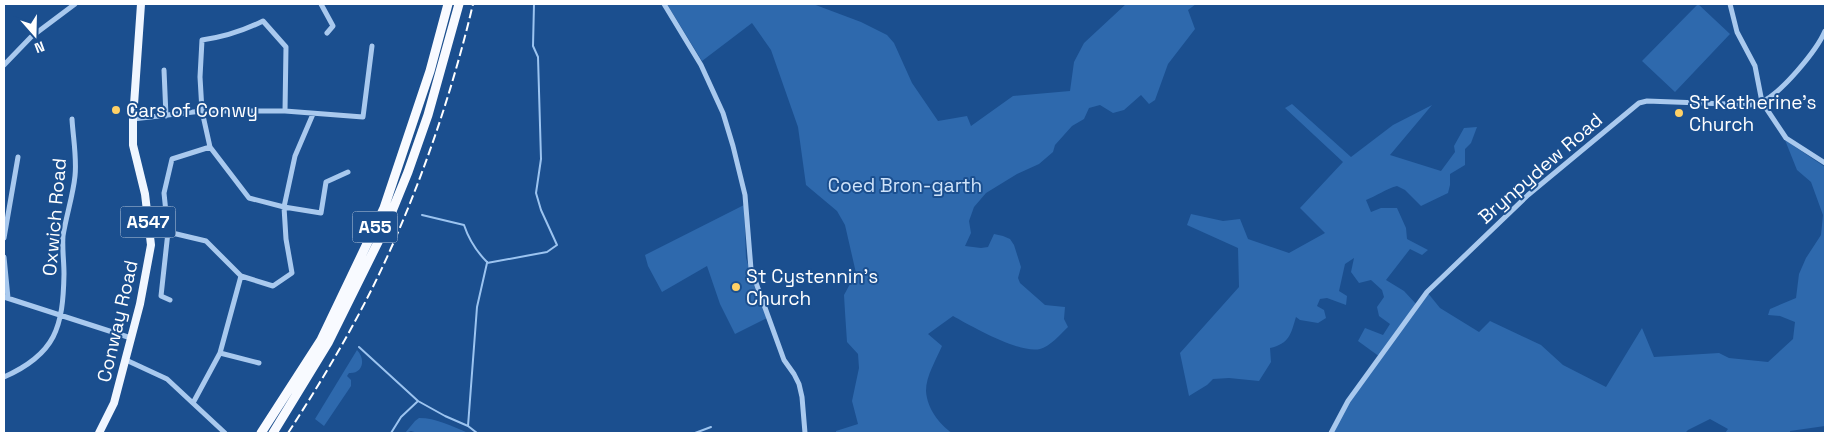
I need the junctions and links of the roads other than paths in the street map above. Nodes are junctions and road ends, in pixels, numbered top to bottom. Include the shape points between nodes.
1 (75, 4) edge
2 (141, 4) edge
3 (320, 4) edge
4 (448, 4) edge
5 (459, 4) edge
6 (664, 4) edge
7 (1730, 4) edge
8 (1825, 31) edge
9 (327, 33) dead end
10 (372, 46) dead end
11 (4, 65) edge
12 (164, 70) dead end
13 (1762, 102) junction
14 (202, 111) junction
15 (285, 111) junction
16 (313, 114) junction
17 (166, 116) junction
18 (72, 119) dead end
19 (133, 119) junction
20 (210, 147) junction
21 (18, 157) dead end
22 (1825, 162) edge
23 (348, 172) dead end
24 (284, 207) junction
25 (168, 232) junction
26 (4, 238) edge
27 (4, 257) edge
28 (241, 276) junction
29 (6, 298) edge
30 (170, 300) dead end
31 (61, 317) junction
32 (131, 338) junction
33 (220, 353) junction
34 (126, 360) junction
35 (259, 363) dead end
36 (4, 377) edge
37 (193, 403) junction
38 (99, 433) edge
39 (225, 433) edge
40 (261, 433) edge
41 (273, 433) edge
42 (805, 433) edge
43 (1331, 433) edge

1 - 11 street via 30,36
2 - 19 main road, Conway Road / A547
3 - 9 street via 333,26
4 - 40 highway, A55 via 430,71 384,208 321,340
5 - 41 highway, A55 via 428,115 386,226 328,344
6 - 42 street via 701,65 724,113 745,196 750,264 784,360 799,384
7 - 13 street via 1737,32 1754,66
8 - 13 street, Brynpydew Road via 1796,72
10 - 16 street via 363,117
12 - 17 street
13 - 22 street via 1786,138
13 - 43 street, Brynpydew Road via 1739,106 1640,103 1528,195 1427,292 1348,401
14 - 15 street
14 - 15 street via 202,40 224,36 263,21 286,47
14 - 17 street
14 - 20 street
15 - 16 street
16 - 24 street via 295,156
17 - 19 street
18 - 31 street, Oxwich Road via 76,175 63,237
19 - 32 main road, Conway Road / A547 via 133,145 151,245
20 - 24 street via 249,198
20 - 25 street via 172,159 164,193
21 - 26 street
23 - 24 street via 326,182 321,213
24 - 28 street via 292,273 273,286
25 - 28 street via 206,241
25 - 30 street via 161,296
27 - 29 street
28 - 33 street
29 - 31 street
31 - 32 street
31 - 36 street, Oxwich Road via 46,349
32 - 34 main road, Conway Road / A547
33 - 35 street
33 - 37 street
34 - 37 street via 167,379
34 - 38 main road, Conway Road / A547 via 114,403
37 - 39 street

